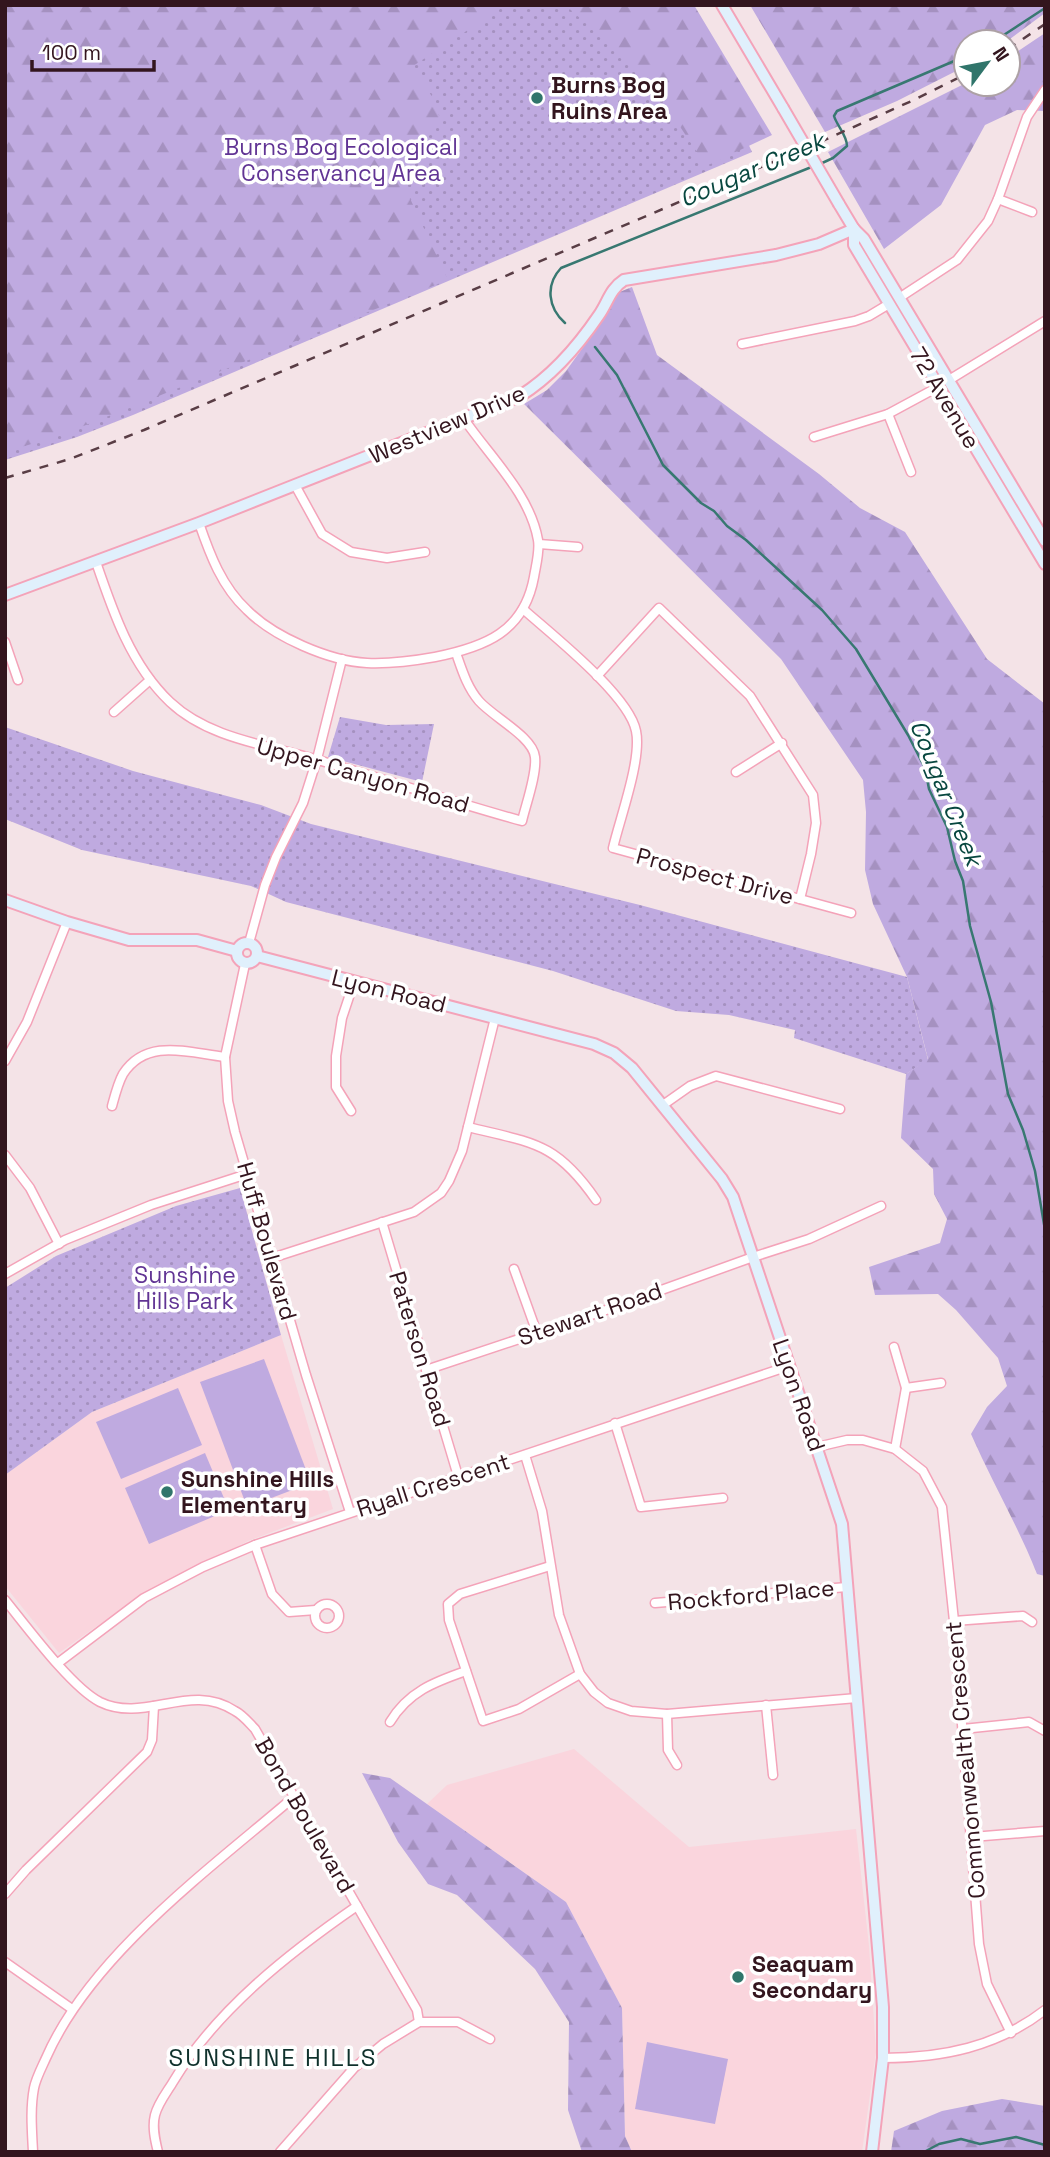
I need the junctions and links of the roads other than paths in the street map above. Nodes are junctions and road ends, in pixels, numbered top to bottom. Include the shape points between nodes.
1 (722, 5) edge
2 (1045, 90) edge
3 (998, 199) junction
4 (1032, 212) dead end
5 (854, 229) junction
6 (899, 298) junction
7 (889, 304) junction
8 (1042, 323) edge
9 (1045, 335) edge
10 (742, 344) dead end
11 (949, 380) junction
12 (938, 387) junction
13 (888, 414) junction
14 (464, 419) junction
15 (814, 437) dead end
16 (911, 472) dead end
17 (295, 485) junction
18 (199, 523) junction
19 (1045, 541) edge
20 (539, 544) junction
21 (579, 547) dead end
22 (425, 552) dead end
23 (96, 562) junction
24 (1045, 564) edge
25 (5, 595) edge
26 (523, 609) junction
27 (5, 642) edge
28 (456, 653) junction
29 (342, 659) junction
30 (597, 676) junction
31 (18, 680) dead end
32 (150, 680) junction
33 (114, 712) dead end
34 (782, 743) junction
35 (317, 760) junction
36 (736, 772) dead end
37 (800, 899) junction
38 (5, 900) edge
39 (851, 913) dead end
40 (67, 922) junction
41 (249, 943) junction
42 (237, 951) junction
43 (257, 956) junction
44 (245, 964) junction
45 (354, 982) junction
46 (495, 1018) junction
47 (225, 1057) junction
48 (5, 1061) edge
49 (663, 1105) junction
50 (112, 1106) dead end
51 (840, 1109) dead end
52 (351, 1111) dead end
53 (468, 1127) junction
54 (5, 1154) edge
55 (247, 1174) junction
56 (596, 1200) dead end
57 (881, 1206) dead end
58 (382, 1222) junction
59 (59, 1244) junction
60 (753, 1256) junction
61 (272, 1258) junction
62 (514, 1269) dead end
63 (5, 1274) edge
64 (537, 1334) junction
65 (894, 1347) dead end
66 (789, 1366) junction
67 (426, 1370) junction
68 (942, 1383) dead end
69 (906, 1388) junction
70 (615, 1423) junction
71 (817, 1447) junction
72 (895, 1448) junction
73 (525, 1455) junction
74 (457, 1476) junction
75 (723, 1498) dead end
76 (350, 1512) junction
77 (255, 1545) junction
78 (550, 1566) junction
79 (847, 1587) junction
80 (5, 1600) edge
81 (655, 1603) dead end
82 (316, 1610) dead end
83 (954, 1621) junction
84 (1032, 1622) dead end
85 (58, 1663) junction
86 (466, 1671) junction
87 (580, 1674) junction
88 (857, 1698) junction
89 (766, 1705) junction
90 (155, 1706) junction
91 (667, 1714) junction
92 (390, 1722) dead end
93 (963, 1729) junction
94 (1045, 1731) edge
95 (677, 1765) dead end
96 (774, 1775) dead end
97 (295, 1796) junction
98 (1045, 1831) edge
99 (972, 1837) junction
100 (5, 1894) edge
101 (358, 1906) junction
102 (5, 1962) edge
103 (72, 2009) junction
104 (1045, 2010) edge
105 (419, 2022) junction
106 (1011, 2033) junction
107 (490, 2039) dead end
108 (883, 2058) junction
109 (33, 2152) edge
110 (158, 2152) edge
111 (280, 2152) edge
112 (872, 2152) edge

1 - 5 street, 72 Avenue, bridge
2 - 3 street via 1027,117
3 - 4 street
3 - 6 street via 988,221 957,260
5 - 6 street, 72 Avenue
5 - 7 street, 72 Avenue via 854,245
5 - 14 street, Westview Drive via 776,255 624,280 611,291 599,314 553,372 520,396
6 - 11 street, 72 Avenue
7 - 10 street via 855,321
7 - 12 street, 72 Avenue
8 - 9 street
8 - 11 street
11 - 19 street, 72 Avenue
12 - 13 street
12 - 24 street, 72 Avenue
13 - 15 street
13 - 16 street
14 - 17 street, Westview Drive
14 - 20 street via 530,510
17 - 18 street, Westview Drive
17 - 22 street via 322,534 351,552 387,558
18 - 23 street, Westview Drive
18 - 29 street via 218,573 248,611 268,627
20 - 21 street
20 - 26 street via 532,588
23 - 25 street, Westview Drive
23 - 32 street, Upper Canyon Road via 116,617
26 - 28 street via 498,636
26 - 30 street, Prospect Drive
27 - 31 street
28 - 29 street via 396,662
28 - 35 street, Upper Canyon Road via 477,699 534,750 536,760 522,821
29 - 35 street
30 - 34 street via 659,608 750,696
30 - 37 street, Prospect Drive via 626,708 636,730 637,755 613,848
32 - 33 street
32 - 35 street, Upper Canyon Road via 171,704 207,726
34 - 36 street
34 - 37 street via 814,798 816,823
35 - 41 street via 303,803 265,885
37 - 39 street, Prospect Drive
38 - 40 street
40 - 42 street via 129,940 197,940
40 - 48 street via 27,1022
41 - 42 street
41 - 43 street
42 - 44 street
43 - 44 street
43 - 45 street, Lyon Road
44 - 47 street, Huff Boulevard
45 - 46 street, Lyon Road
45 - 52 street via 342,1018 336,1066 336,1087
46 - 49 street, Lyon Road via 594,1044 614,1054
46 - 53 street
47 - 50 street via 163,1049 146,1052 121,1076
47 - 55 street, Huff Boulevard via 228,1101
49 - 51 street via 690,1086 716,1076
49 - 60 street, Lyon Road via 733,1197
53 - 56 street via 534,1143 551,1152 580,1177
53 - 58 street via 462,1151 441,1193 414,1212
54 - 59 street via 30,1188
55 - 59 street via 152,1205
55 - 61 street, Huff Boulevard
57 - 60 street, Stewart Road via 809,1239
58 - 61 street
58 - 67 street, Paterson Road
59 - 63 street
60 - 64 street, Stewart Road
60 - 66 street, Lyon Road
61 - 76 street, Huff Boulevard
62 - 64 street
64 - 67 street, Stewart Road
65 - 69 street
66 - 70 street, Ryall Crescent
66 - 71 street, Lyon Road
67 - 74 street, Paterson Road
68 - 69 street
69 - 72 street
70 - 73 street, Ryall Crescent
70 - 75 street via 641,1507
71 - 72 street, Commonwealth Crescent via 863,1440
71 - 79 street, Lyon Road via 842,1524
72 - 83 street, Commonwealth Crescent via 923,1471 942,1507
73 - 74 street, Ryall Crescent
73 - 78 street via 542,1511
74 - 76 street, Ryall Crescent
76 - 77 street, Ryall Crescent
77 - 82 street via 272,1594 289,1612
77 - 85 street, Ryall Crescent via 144,1598
78 - 86 street via 460,1594 448,1604
78 - 87 street via 559,1615
79 - 81 street, Rockford Place
79 - 88 street, Lyon Road
80 - 85 street, Bond Boulevard
83 - 84 street via 1023,1615
83 - 93 street, Commonwealth Crescent
85 - 90 street, Bond Boulevard via 102,1703 123,1708
86 - 87 street via 483,1721 519,1709
86 - 92 street via 431,1683 399,1708
87 - 91 street via 608,1703 631,1711
88 - 89 street
88 - 108 street, Lyon Road via 883,2007
89 - 91 street
89 - 96 street
90 - 97 street, Bond Boulevard via 191,1698 237,1712 255,1729
90 - 100 street via 147,1752
91 - 95 street via 668,1750
93 - 94 street via 1029,1722
93 - 99 street, Commonwealth Crescent
97 - 101 street, Bond Boulevard
97 - 103 street via 171,1901
98 - 99 street
99 - 106 street, Commonwealth Crescent via 979,1944 987,1983
101 - 105 street, Bond Boulevard via 417,2010
101 - 110 street via 266,1977 201,2040 155,2115
102 - 103 street
103 - 109 street via 34,2085
104 - 106 street
105 - 107 street via 458,2022
105 - 111 street via 354,2068
106 - 108 street via 952,2053
108 - 112 street, Lyon Road

